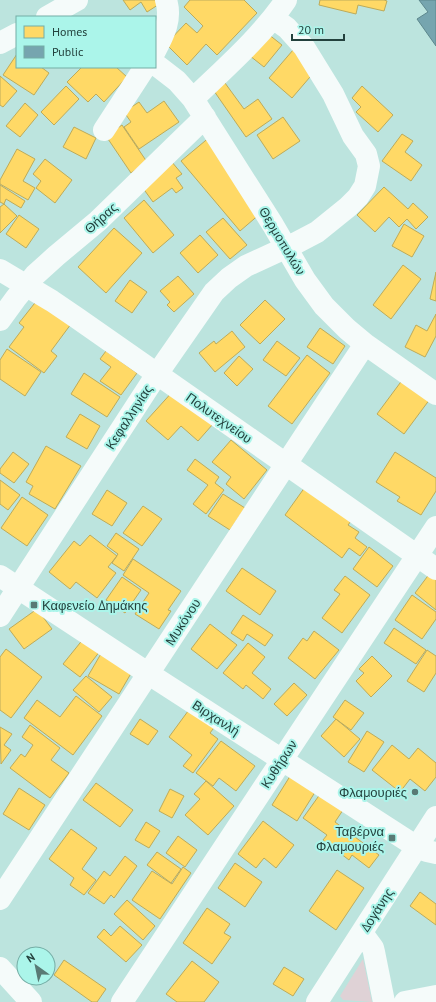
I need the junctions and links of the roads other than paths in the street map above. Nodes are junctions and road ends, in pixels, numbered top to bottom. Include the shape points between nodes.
1 (77, 0) edge
2 (166, 0) edge
3 (286, 0) edge
4 (49, 16) edge
5 (273, 18) junction
6 (16, 35) edge
7 (0, 43) edge
8 (156, 49) edge
9 (156, 65) edge
10 (144, 68) edge
11 (193, 99) junction
12 (205, 117) junction
13 (104, 130) dead end
14 (287, 247) junction
15 (0, 270) edge
16 (26, 285) junction
17 (0, 320) edge
18 (365, 344) junction
19 (157, 374) junction
20 (436, 394) edge
21 (286, 466) junction
22 (436, 527) edge
23 (417, 556) junction
24 (436, 569) edge
25 (0, 576) edge
26 (18, 588) junction
27 (0, 616) edge
28 (149, 674) junction
29 (282, 760) junction
30 (436, 817) edge
31 (426, 850) edge
32 (0, 899) edge
33 (362, 933) junction
34 (0, 968) edge
35 (436, 996) edge
36 (31, 1002) edge
37 (122, 1002) edge
38 (317, 1002) edge
39 (384, 1002) edge
40 (405, 1002) edge

1 - 4 street
2 - 8 street via 167,22
3 - 5 street
5 - 11 street
5 - 14 street, Κεφαλληνίας via 287,28 304,48 333,94 366,154 369,166 365,186 348,208 317,232
6 - 7 street
9 - 11 street, Θερμοπυλών via 177,81
10 - 13 street
11 - 12 street, Θερμοπυλών
12 - 14 street, Θερμοπυλών
12 - 16 street, Θήρας via 114,206
14 - 18 street, Θερμοπυλών via 305,280 324,306
14 - 19 street, Κεφαλληνίας via 246,266 220,285
15 - 16 street, Πολυτεχνείου
16 - 17 street, Θήρας
16 - 19 street, Πολυτεχνείου
18 - 20 street, Θερμοπυλών
18 - 21 street, Μυκόνου
19 - 21 street, Πολυτεχνείου
19 - 26 street, Κεφαλληνίας
21 - 23 street, Πολυτεχνείου
21 - 28 street, Μυκόνου
22 - 23 street, Κυθήρων
23 - 24 street, Πολυτεχνείου
23 - 29 street, Κυθήρων
25 - 26 street, Βιρχανλή
26 - 27 street, Κεφαλληνίας
26 - 28 street, Βιρχανλή
28 - 29 street, Βιρχανλή
28 - 32 street, Μυκόνου
29 - 31 street, Βιρχανλή
29 - 37 street, Κυθήρων
30 - 31 street, Δογάνης
31 - 33 street, Δογάνης
33 - 38 street, Δογάνης
33 - 39 street via 373,948
34 - 36 street
35 - 40 street

